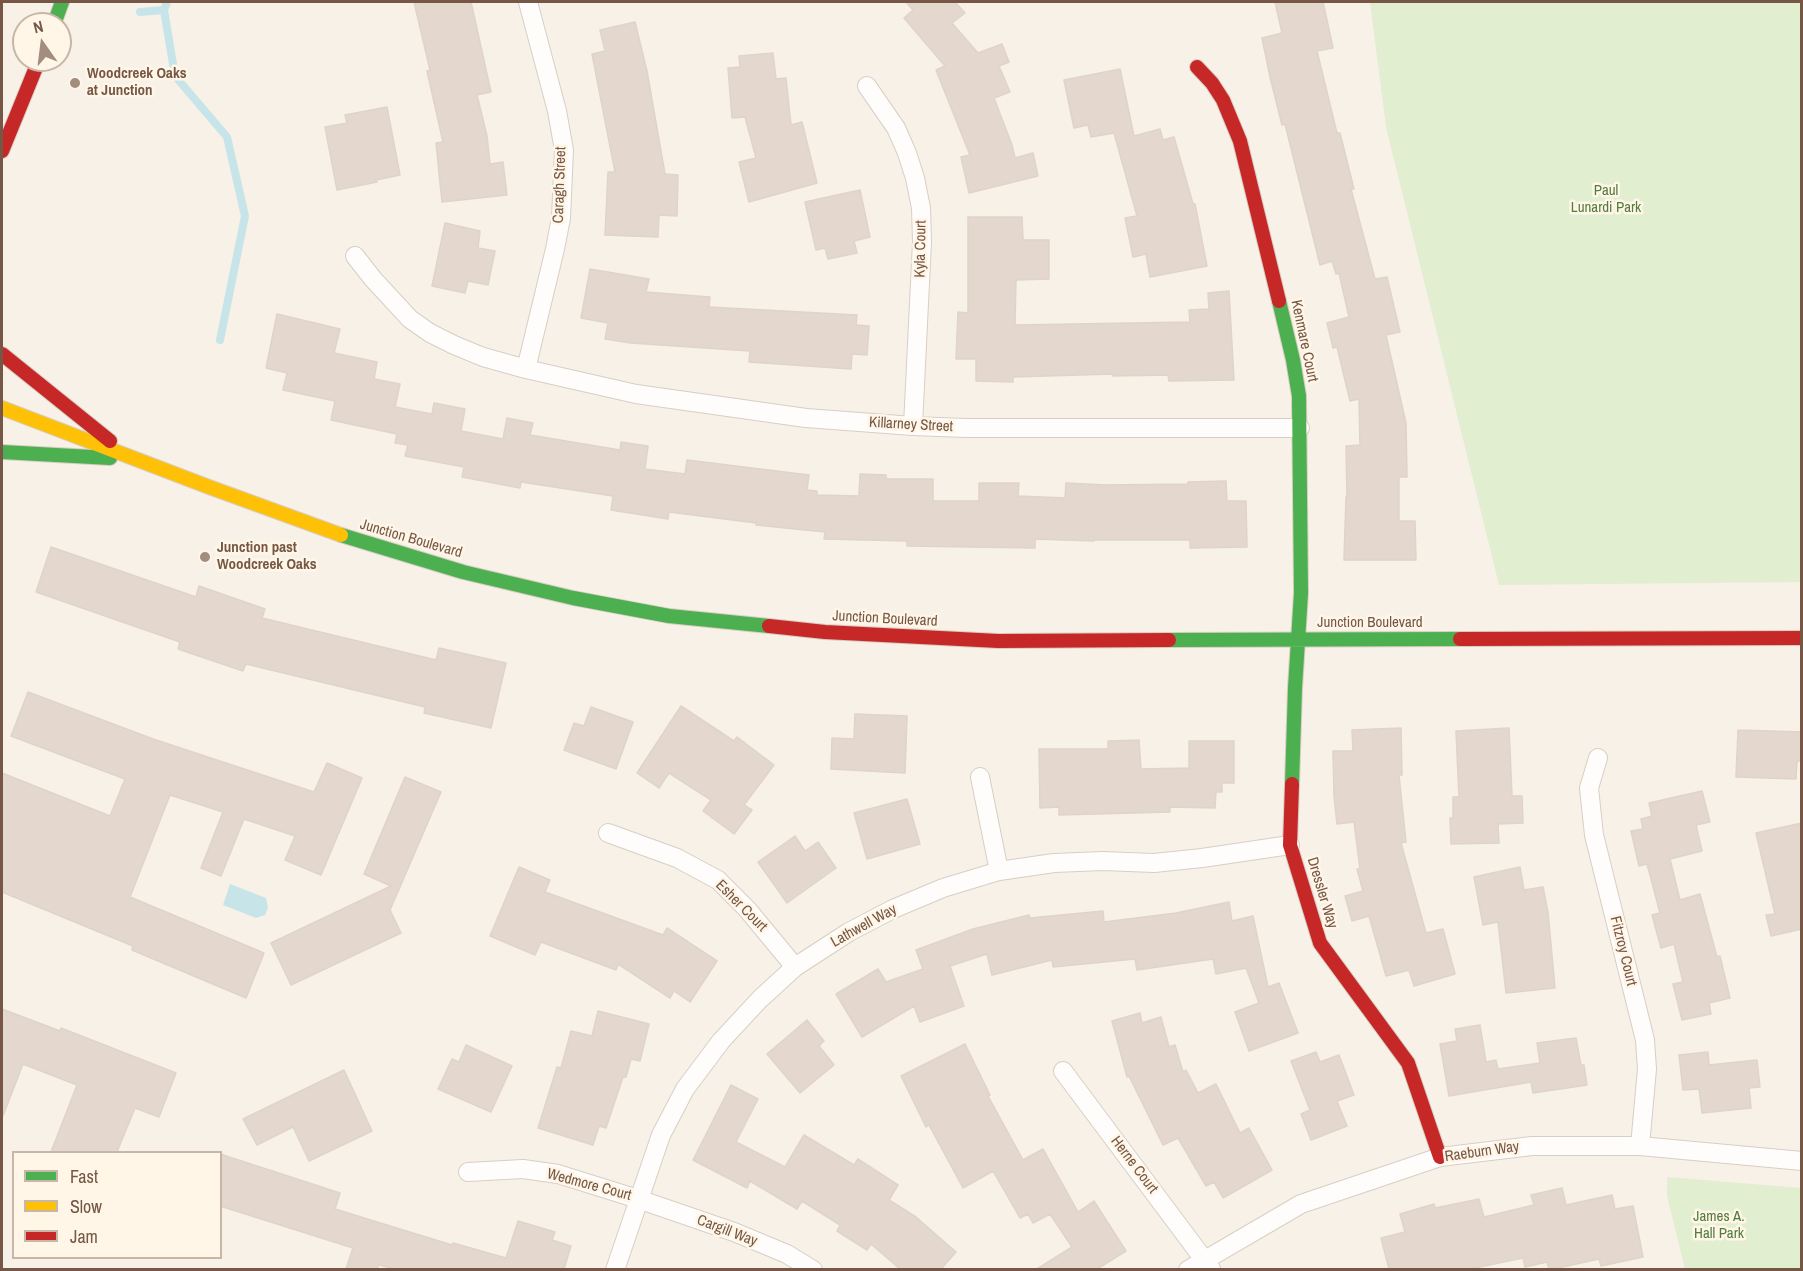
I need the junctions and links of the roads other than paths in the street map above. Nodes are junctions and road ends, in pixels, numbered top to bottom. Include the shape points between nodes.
1 (528, 2) edge
2 (1197, 67) dead end
3 (34, 72) edge
4 (867, 86) dead end
5 (2, 151) edge
6 (355, 256) dead end
7 (2, 354) edge
8 (526, 369) junction
9 (2, 408) edge
10 (913, 426) junction
11 (1300, 428) junction
12 (2, 452) edge
13 (132, 459) junction
14 (1802, 638) edge
15 (1298, 640) junction
16 (1598, 758) dead end
17 (980, 777) dead end
18 (608, 833) dead end
19 (1290, 845) junction
20 (999, 871) junction
21 (795, 967) junction
22 (1062, 1071) dead end
23 (1640, 1146) junction
24 (1440, 1157) junction
25 (1802, 1161) edge
26 (468, 1172) dead end
27 (638, 1199) junction
28 (1208, 1264) edge
29 (615, 1269) edge
30 (813, 1269) edge
31 (1188, 1269) edge

1 - 8 street, Caragh Street via 564,150 561,218
2 - 11 main road, Kenmare Court via 1223,100 1240,141 1293,360
3 - 5 main road
4 - 10 street, Kyla Court via 896,128 915,177 921,208
6 - 8 street, Killarney Street via 392,301 430,333 483,357
7 - 13 main road
8 - 10 street, Killarney Street via 696,403 806,418
9 - 13 main road, Junction Boulevard
10 - 11 street, Killarney Street
11 - 15 main road, Kenmare Court
12 - 13 main road
13 - 15 main road, Junction Boulevard via 361,542 573,598 669,616 825,632 998,641
14 - 15 main road, Junction Boulevard
15 - 19 main road, Dressler Way
16 - 23 street, Fitzroy Court via 1588,788 1594,835 1645,1040 1647,1069
17 - 20 street
18 - 21 street, Esher Court via 677,858 718,880
19 - 20 street, Lathwell Way via 1154,863 1054,863
19 - 24 main road, Dressler Way via 1320,944 1408,1063
20 - 21 street, Lathwell Way via 893,909
21 - 27 street, Lathwell Way via 721,1041 685,1089 661,1135
22 - 28 street, Herne Court
23 - 24 street, Raeburn Way via 1532,1146
23 - 25 street, Raeburn Way
24 - 28 street, Raeburn Way via 1301,1204
26 - 27 street, Wedmore Court via 523,1169 558,1174
27 - 29 street, Lathwell Way
27 - 30 street, Cargill Way via 734,1232
28 - 31 street, Raeburn Way

